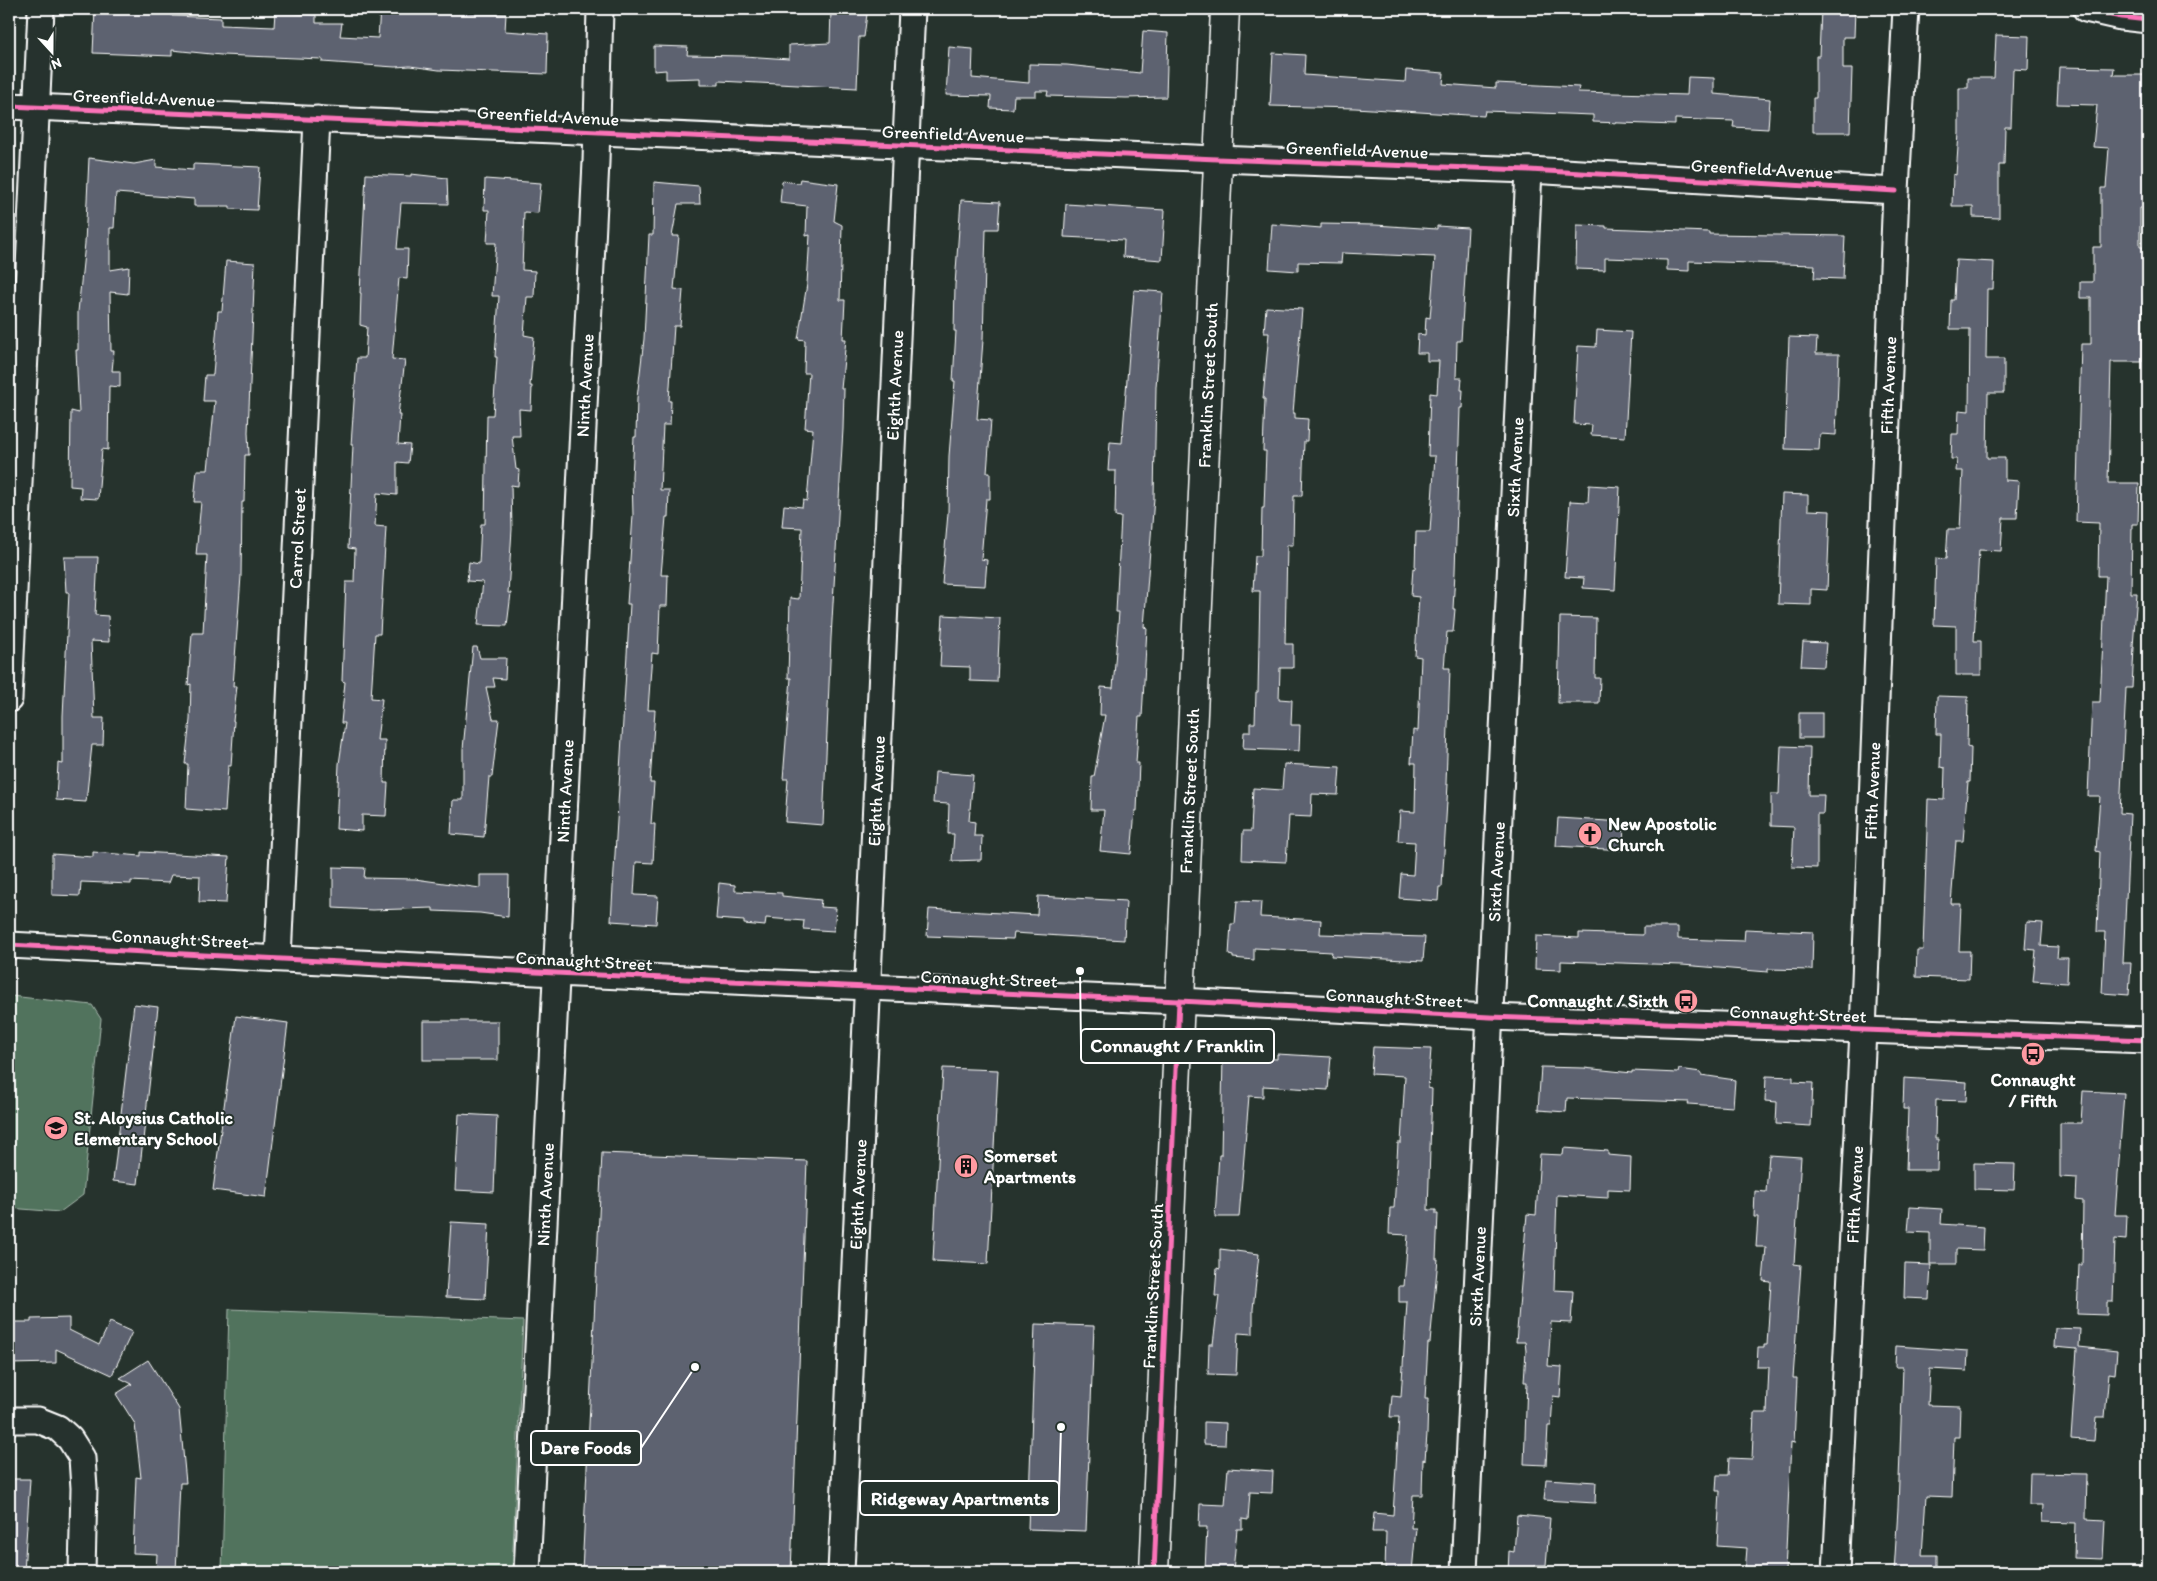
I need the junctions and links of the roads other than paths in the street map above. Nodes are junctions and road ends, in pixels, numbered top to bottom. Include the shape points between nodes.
1 (41, 9) edge
2 (600, 9) edge
3 (912, 9) edge
4 (1224, 9) edge
5 (1906, 9) edge
6 (2086, 9) edge
7 (2148, 20) edge
8 (9, 106) edge
9 (36, 107) junction
10 (317, 119) junction
11 (597, 132) junction
12 (906, 145) junction
13 (1217, 159) junction
14 (1529, 170) junction
15 (1896, 191) junction
16 (9, 699) edge
17 (9, 945) edge
18 (278, 958) junction
19 (555, 973) junction
20 (868, 988) junction
21 (1179, 1001) junction
22 (1490, 1017) junction
23 (1863, 1031) junction
24 (2148, 1040) edge
25 (9, 1420) edge
26 (82, 1572) edge
27 (527, 1572) edge
28 (841, 1572) edge
29 (1154, 1572) edge
30 (1464, 1572) edge
31 (1836, 1572) edge

1 - 9 street
2 - 11 street, Ninth Avenue
3 - 12 street, Eighth Avenue
4 - 13 street, Franklin Street South
5 - 15 street, Fifth Avenue
6 - 7 street
8 - 9 street, Greenfield Avenue
9 - 10 street, Greenfield Avenue
9 - 16 street
10 - 11 street, Greenfield Avenue
10 - 18 street, Carrol Street
11 - 12 street, Greenfield Avenue
11 - 19 street, Ninth Avenue
12 - 13 street, Greenfield Avenue
12 - 20 street, Eighth Avenue
13 - 14 street, Greenfield Avenue
13 - 21 street, Franklin Street South
14 - 15 street, Greenfield Avenue
14 - 22 street, Sixth Avenue
15 - 23 street, Fifth Avenue
17 - 18 street, Connaught Street
18 - 19 street, Connaught Street
19 - 20 street, Connaught Street
19 - 27 street, Ninth Avenue
20 - 21 street, Connaught Street
20 - 28 street, Eighth Avenue
21 - 22 street, Connaught Street
21 - 29 street, Franklin Street South
22 - 23 street, Connaught Street
22 - 30 street, Sixth Avenue
23 - 24 street, Connaught Street
23 - 31 street, Fifth Avenue
25 - 26 street via 38,1420 58,1428 82,1458

